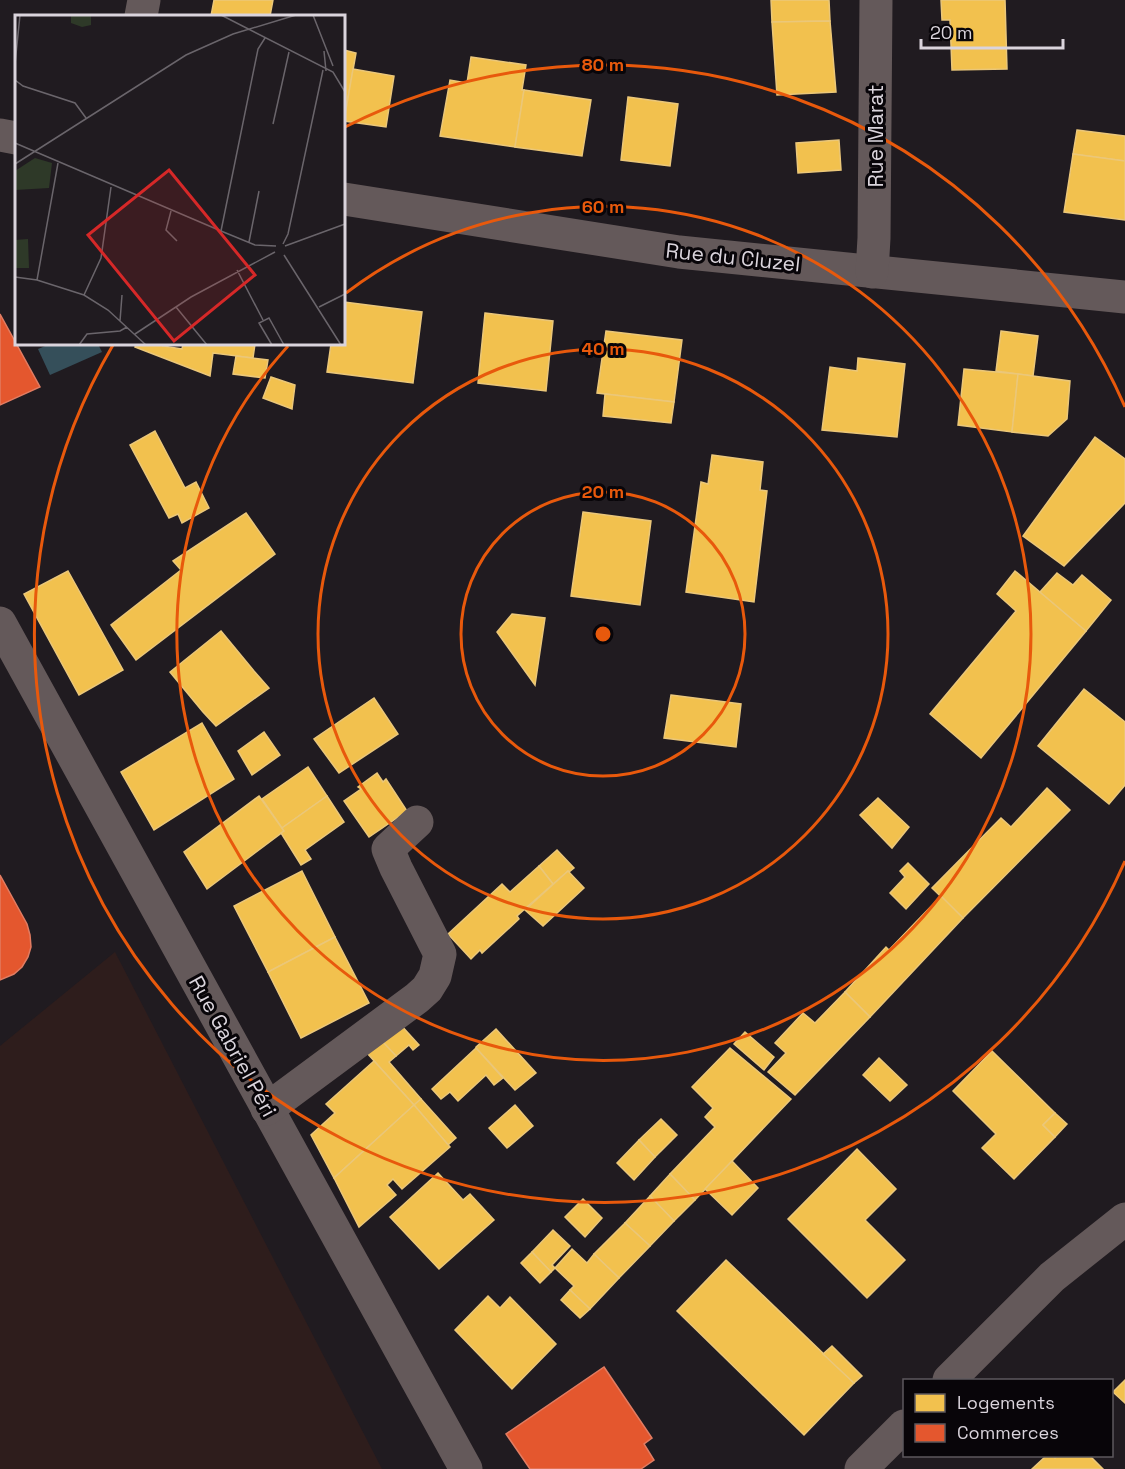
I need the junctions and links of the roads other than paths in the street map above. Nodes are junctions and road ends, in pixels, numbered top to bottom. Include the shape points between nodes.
1 (144, 0) edge
2 (876, 0) edge
3 (141, 15) edge
4 (0, 135) edge
5 (15, 138) edge
6 (345, 199) edge
7 (872, 272) junction
8 (1125, 297) edge
9 (0, 623) edge
10 (417, 822) dead end
11 (267, 1109) junction
12 (1125, 1219) edge
13 (951, 1379) edge
14 (903, 1426) edge
15 (466, 1469) edge
16 (861, 1469) edge

1 - 3 street
2 - 7 street, Rue Marat
4 - 5 street
6 - 7 street, Rue du Cluzel via 679,252
7 - 8 street, Rue du Cluzel
9 - 11 street, Rue Gabriel Péri
10 - 11 street via 388,849 440,954 435,976 417,998
11 - 15 street, Rue Gabriel Péri
12 - 13 street via 1052,1277
14 - 16 street

